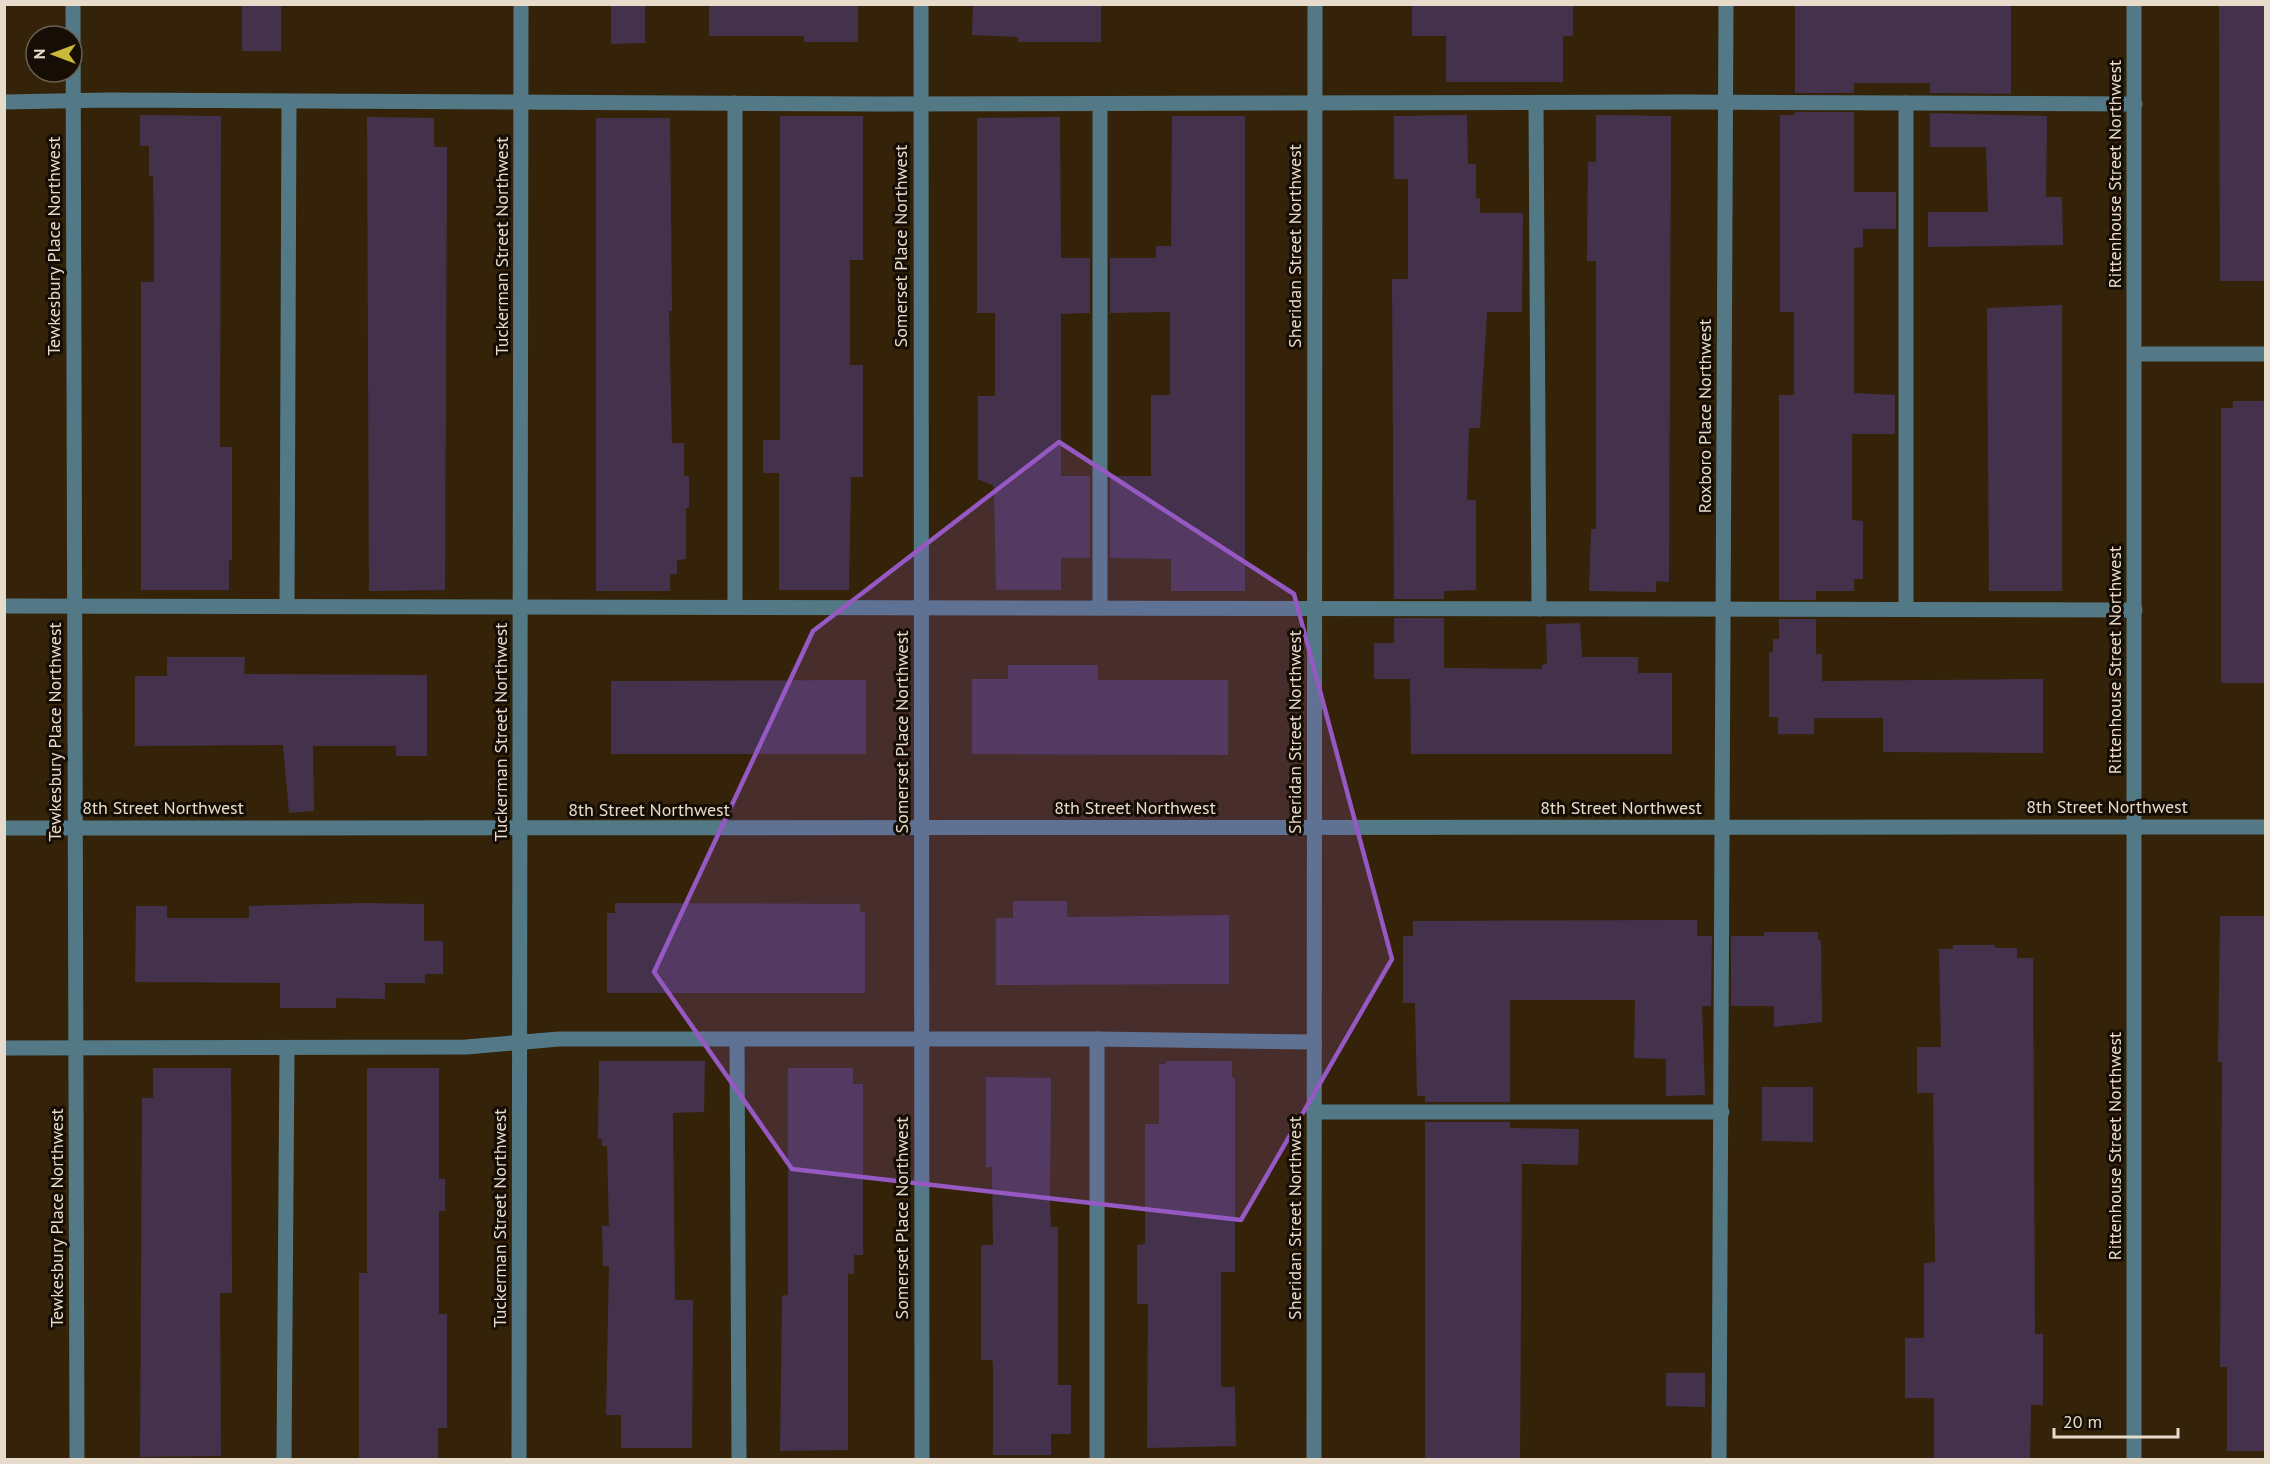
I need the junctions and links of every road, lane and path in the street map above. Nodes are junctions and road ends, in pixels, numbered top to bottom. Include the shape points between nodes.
1 (73, 4) edge
2 (521, 4) edge
3 (921, 4) edge
4 (1315, 4) edge
5 (1726, 4) edge
6 (2134, 4) edge
7 (521, 101) junction
8 (4, 102) edge
9 (73, 102) junction
10 (289, 102) junction
11 (735, 103) junction
12 (1536, 103) junction
13 (1725, 103) junction
14 (1906, 103) junction
15 (921, 104) junction
16 (1100, 104) junction
17 (1315, 104) junction
18 (2134, 104) junction
19 (2134, 354) junction
20 (2265, 354) edge
21 (74, 605) junction
22 (522, 605) junction
23 (4, 606) edge
24 (287, 606) junction
25 (735, 607) junction
26 (921, 607) junction
27 (1315, 607) junction
28 (1100, 608) junction
29 (1724, 608) junction
30 (1539, 609) junction
31 (1906, 609) junction
32 (2135, 610) junction
33 (1315, 827) junction
34 (1724, 827) junction
35 (2134, 827) junction
36 (2265, 827) edge
37 (4, 828) edge
38 (75, 828) junction
39 (921, 828) junction
40 (520, 829) junction
41 (1097, 1039) junction
42 (737, 1041) junction
43 (921, 1041) junction
44 (519, 1042) junction
45 (1314, 1042) junction
46 (4, 1048) edge
47 (76, 1048) junction
48 (287, 1049) junction
49 (1314, 1112) junction
50 (1722, 1112) junction
51 (77, 1460) edge
52 (284, 1460) edge
53 (519, 1460) edge
54 (739, 1460) edge
55 (922, 1460) edge
56 (1097, 1460) edge
57 (1314, 1460) edge
58 (1719, 1460) edge
59 (2134, 1460) edge

1 - 9 street, Tewkesbury Place Northwest
2 - 7 street, Tuckerman Street Northwest
3 - 15 street, Somerset Place Northwest
4 - 17 street, Sheridan Street Northwest
5 - 13 street, Roxboro Place Northwest
6 - 18 street, Rittenhouse Street Northwest
7 - 10 street
7 - 11 street
7 - 22 street, Tuckerman Street Northwest
8 - 9 street
9 - 10 street
9 - 21 street, Tewkesbury Place Northwest
10 - 24 street
11 - 15 street
11 - 25 street
12 - 13 street
12 - 17 street
12 - 30 street
13 - 14 street
13 - 29 street, Roxboro Place Northwest
14 - 18 street
14 - 31 street
15 - 16 street
15 - 26 street, Somerset Place Northwest
16 - 17 street
16 - 28 street
17 - 27 street, Sheridan Street Northwest
18 - 19 street, Rittenhouse Street Northwest
19 - 20 street
19 - 32 street, Rittenhouse Street Northwest
21 - 23 street
21 - 24 street
21 - 38 street, Tewkesbury Place Northwest
22 - 24 street
22 - 25 street
22 - 40 street, Tuckerman Street Northwest
25 - 26 street
26 - 28 street
26 - 39 street, Somerset Place Northwest
27 - 28 street
27 - 30 street
27 - 33 street, Sheridan Street Northwest
29 - 30 street
29 - 31 street
29 - 34 street, Roxboro Place Northwest
31 - 32 street
32 - 35 street, Rittenhouse Street Northwest
33 - 34 street, 8th Street Northwest
33 - 39 street, 8th Street Northwest
33 - 45 street, Sheridan Street Northwest
34 - 35 street, 8th Street Northwest
34 - 50 street, Roxboro Place Northwest
35 - 36 street, 8th Street Northwest
35 - 59 street, Rittenhouse Street Northwest
37 - 38 street, 8th Street Northwest
38 - 40 street, 8th Street Northwest
38 - 47 street, Tewkesbury Place Northwest
39 - 40 street, 8th Street Northwest
39 - 43 street, Somerset Place Northwest
40 - 44 street, Tuckerman Street Northwest
41 - 43 street
41 - 45 street
41 - 56 street
42 - 43 street
42 - 44 street
42 - 54 street
43 - 55 street, Somerset Place Northwest
44 - 48 street via 466,1047
44 - 53 street, Tuckerman Street Northwest
45 - 49 street, Sheridan Street Northwest
46 - 47 street
47 - 48 street
47 - 51 street, Tewkesbury Place Northwest
48 - 52 street
49 - 50 street
49 - 57 street, Sheridan Street Northwest
50 - 58 street, Roxboro Place Northwest

